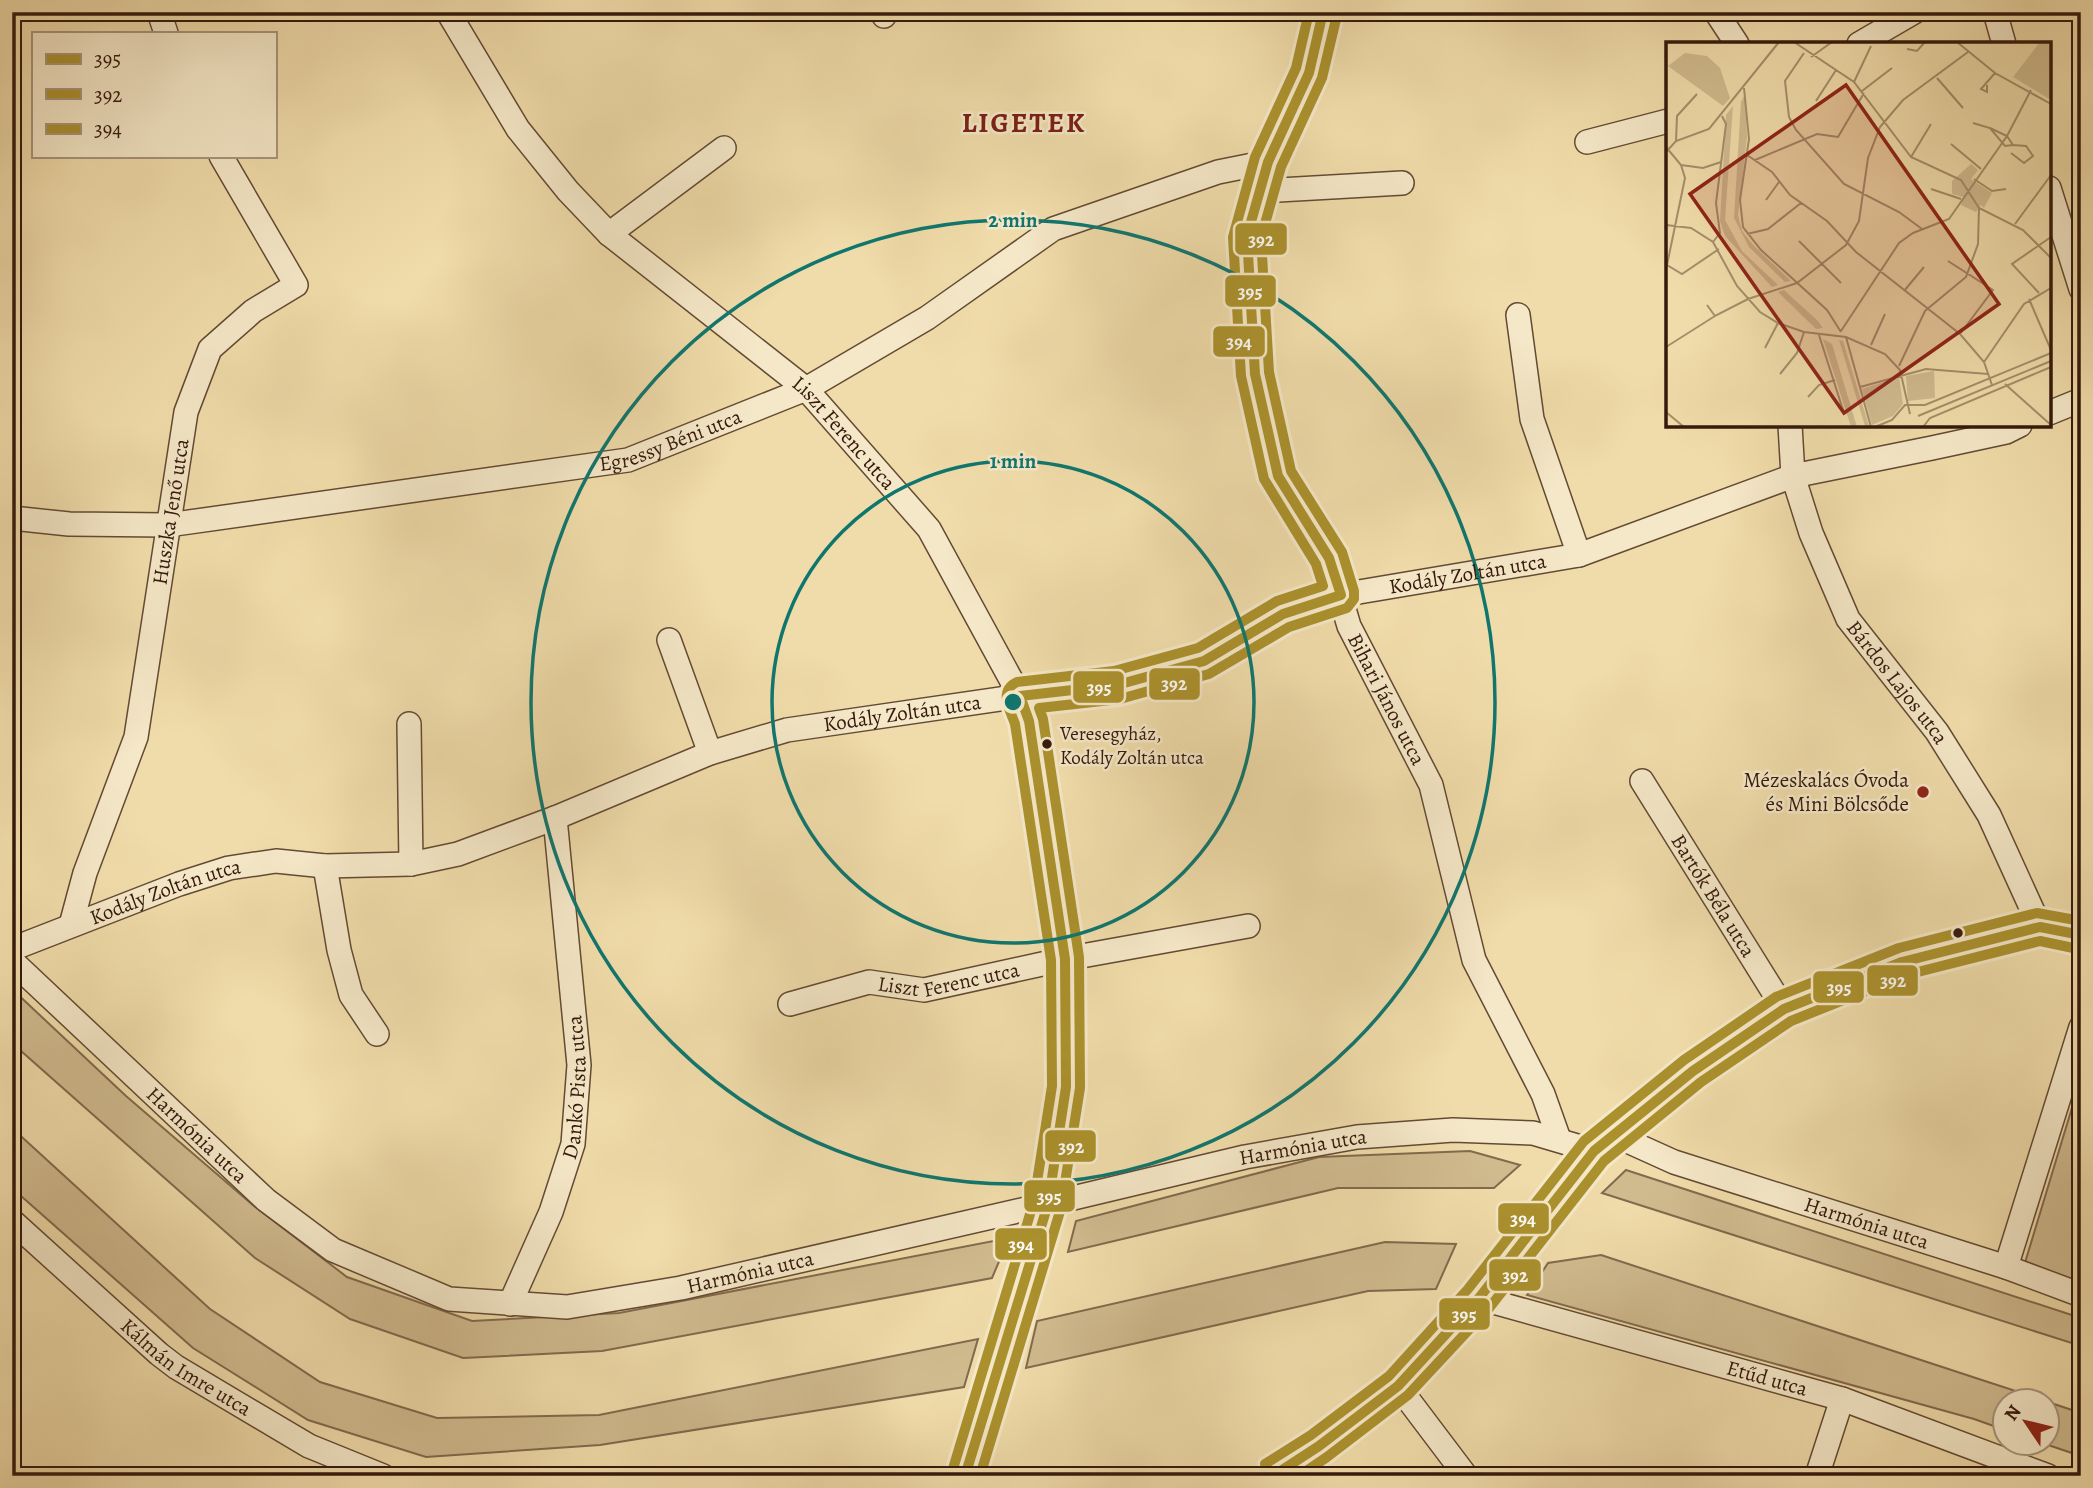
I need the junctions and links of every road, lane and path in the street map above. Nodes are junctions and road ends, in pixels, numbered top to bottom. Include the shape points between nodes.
1 (159, 12) edge
2 (448, 12) edge
3 (1323, 12) edge
4 (1716, 12) edge
5 (1914, 12) edge
6 (1995, 12) edge
7 (166, 32) edge
8 (1736, 42) edge
9 (1862, 42) edge
10 (2003, 42) edge
11 (1666, 122) edge
12 (1587, 142) dead end
13 (724, 148) dead end
14 (222, 158) edge
15 (1268, 162) junction
16 (1402, 183) dead end
17 (1260, 191) junction
18 (2051, 194) edge
19 (609, 234) junction
20 (2081, 289) edge
21 (1518, 315) dead end
22 (806, 389) junction
23 (2081, 400) edge
24 (2051, 412) edge
25 (1790, 427) edge
26 (2016, 427) edge
27 (1793, 476) junction
28 (12, 518) edge
29 (168, 525) junction
30 (1579, 555) junction
31 (1341, 594) junction
32 (669, 640) dead end
33 (1020, 696) junction
34 (409, 724) dead end
35 (710, 753) junction
36 (1642, 781) dead end
37 (555, 818) junction
38 (411, 864) junction
39 (325, 866) junction
40 (71, 925) junction
41 (1248, 926) dead end
42 (2040, 927) junction
43 (2081, 935) edge
44 (12, 949) edge
45 (1065, 959) junction
46 (12, 961) edge
47 (790, 1004) dead end
48 (1784, 1009) junction
49 (2081, 1027) edge
50 (377, 1034) dead end
51 (1612, 1135) junction
52 (1559, 1139) junction
53 (1594, 1151) junction
54 (1048, 1204) junction
55 (12, 1221) edge
56 (2006, 1267) junction
57 (2081, 1295) edge
58 (1479, 1298) junction
59 (510, 1304) junction
60 (1398, 1386) junction
61 (1842, 1399) junction
62 (383, 1476) edge
63 (965, 1476) edge
64 (1273, 1476) edge
65 (1466, 1476) edge
66 (1817, 1476) edge
67 (2048, 1476) edge

1 - 7 street
2 - 19 street, Liszt Ferenc utca via 518,129
3 - 15 street, Bihari János utca via 1309,73
4 - 8 street
5 - 9 street
6 - 10 street
11 - 12 street
13 - 19 street
14 - 29 street, Huszka Jenő utca via 296,285 253,311 210,349 186,412
15 - 17 street, Bihari János utca
15 - 22 street, Egressy Béni utca via 1217,172 1053,229 927,318
16 - 17 street
17 - 31 street, Bihari János utca via 1247,236 1255,374 1278,476 1329,558
18 - 20 street
19 - 22 street, Liszt Ferenc utca
21 - 30 street, Kodály Zoltán utca via 1532,419
22 - 29 street, Egressy Béni utca via 628,460
22 - 33 street, Liszt Ferenc utca via 929,528
23 - 24 street
25 - 27 street, Bárdos Lajos utca
26 - 27 street, Kodály Zoltán utca
27 - 30 street, Kodály Zoltán utca
27 - 42 street, Bárdos Lajos utca via 1811,533 1848,619 1937,732 1989,815
28 - 29 street, Egressy Béni utca
29 - 40 street, Huszka Jenő utca via 136,737 85,873
30 - 31 street, Kodály Zoltán utca
31 - 33 street, Kodály Zoltán utca via 1283,614 1204,661 1117,685
31 - 52 street, Bihari János utca via 1349,626 1431,785 1474,960 1544,1094
32 - 35 street
33 - 35 street, Kodály Zoltán utca via 787,730
33 - 45 street, Liszt Ferenc utca via 1029,722
34 - 38 street
35 - 37 street, Kodály Zoltán utca
36 - 48 street, Bartók Béla utca
37 - 38 street, Kodály Zoltán utca via 458,854
37 - 59 street, Dankó Pista utca via 579,1065 573,1144 551,1212
38 - 39 street, Kodály Zoltán utca
39 - 40 street, Kodály Zoltán utca via 276,861 229,868
39 - 50 street via 351,995
40 - 44 street, Kodály Zoltán utca
41 - 45 street, Liszt Ferenc utca
42 - 43 street
42 - 48 street via 1902,962
45 - 47 street, Liszt Ferenc utca via 924,990 869,982
45 - 54 street, Liszt Ferenc utca via 1066,1087
46 - 59 street, Harmónia utca via 266,1200 333,1250 449,1299
48 - 51 street via 1693,1071
49 - 56 street
51 - 53 street
51 - 56 street, Harmónia utca via 1674,1162
52 - 53 street, Harmónia utca
52 - 54 street, Harmónia utca via 1533,1133 1453,1130 1357,1137 1245,1157
53 - 58 street
54 - 59 street, Harmónia utca via 681,1288 567,1307
54 - 63 street, Liszt Ferenc utca
55 - 62 street, Kálmán Imre utca via 176,1367 309,1446
56 - 57 street, Harmónia utca
58 - 60 street
58 - 61 street, Etűd utca
60 - 64 street
60 - 65 street
61 - 66 street
61 - 67 street, Etűd utca

